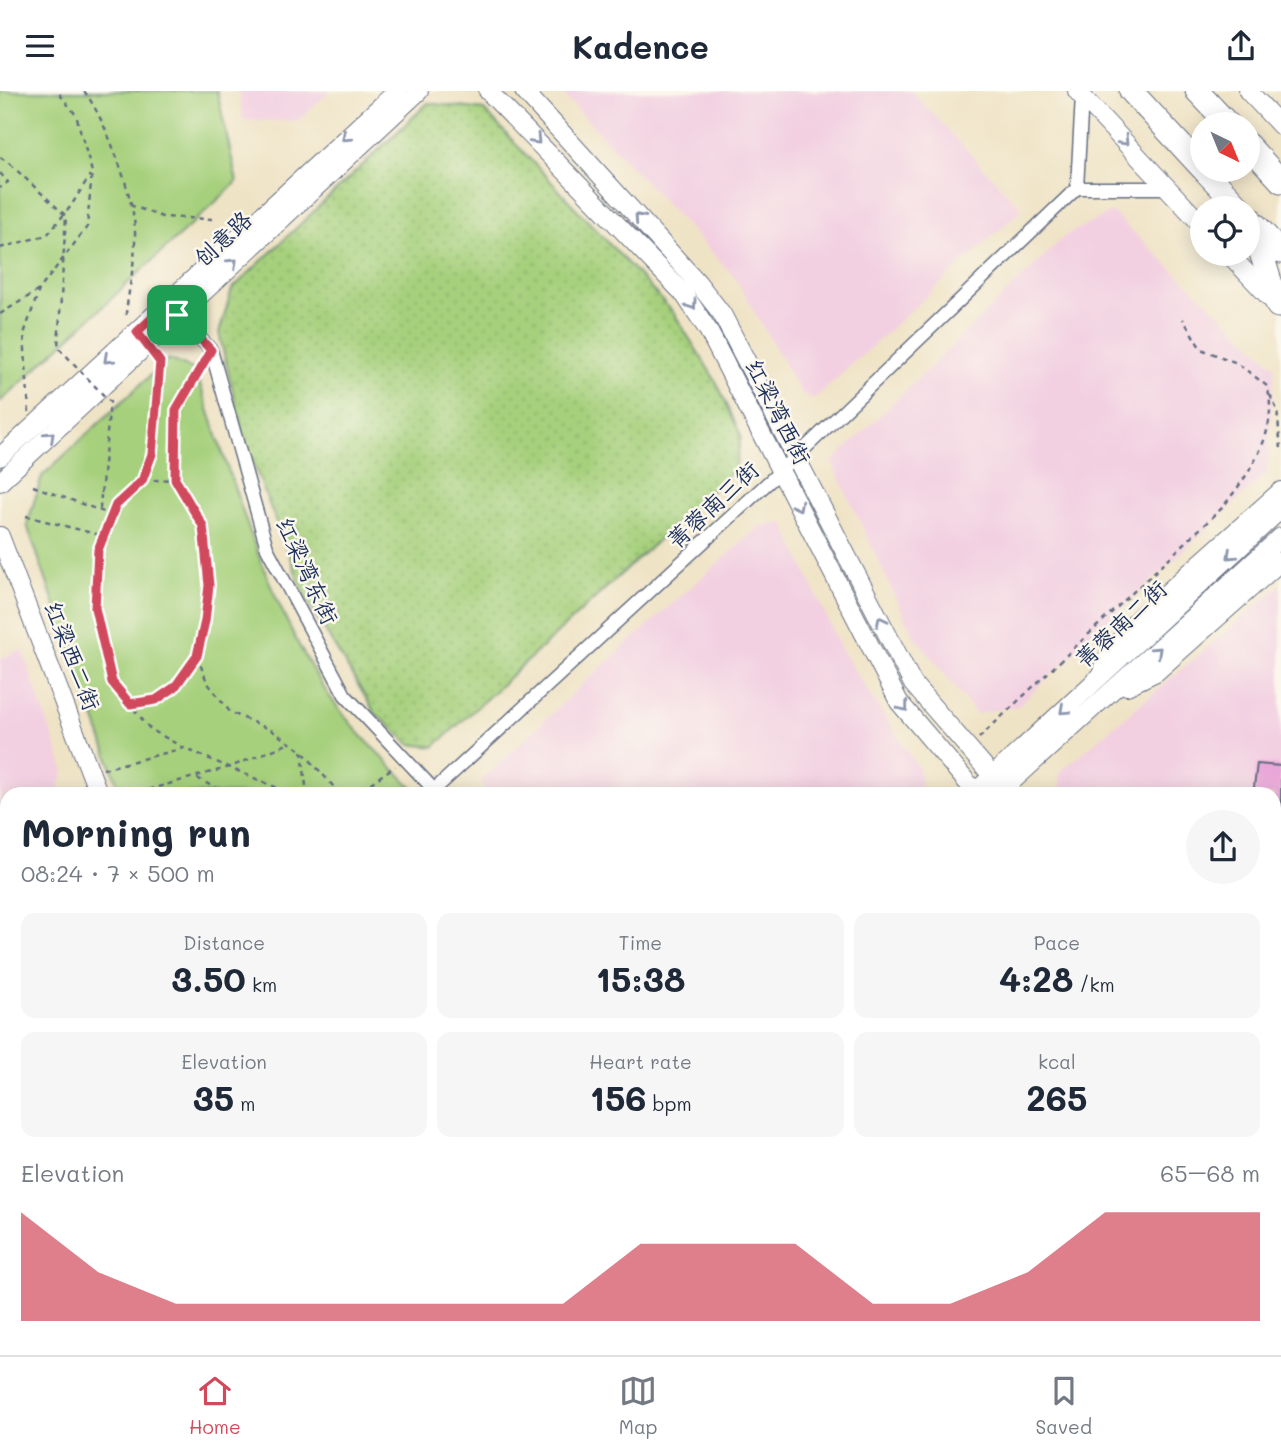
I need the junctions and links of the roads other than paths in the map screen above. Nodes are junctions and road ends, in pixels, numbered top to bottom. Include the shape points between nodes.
1 (397, 91) edge
2 (419, 91) edge
3 (488, 91) edge
4 (524, 91) edge
5 (1131, 91) edge
6 (1197, 91) edge
7 (1248, 91) edge
8 (1080, 93) edge
9 (1217, 112) edge
10 (1281, 126) edge
11 (1190, 155) edge
12 (1260, 158) edge
13 (1281, 181) edge
14 (1215, 182) edge
15 (1077, 188) junction
16 (1168, 188) junction
17 (1229, 196) edge
18 (1190, 212) edge
19 (1260, 229) edge
20 (1281, 252) edge
21 (1260, 253) edge
22 (1240, 266) edge
23 (1280, 308) edge
24 (172, 310) junction
25 (142, 338) junction
26 (798, 455) junction
27 (0, 457) edge
28 (780, 471) junction
29 (0, 482) edge
30 (1281, 491) edge
31 (1281, 509) edge
32 (0, 535) edge
33 (1281, 537) edge
34 (1281, 561) edge
35 (1097, 680) junction
36 (1108, 696) junction
37 (96, 787) edge
38 (431, 787) edge
39 (441, 787) edge
40 (969, 787) edge
41 (1000, 787) edge
42 (1002, 787) edge
43 (1002, 787) edge

1 -> 24 street, 创意路
24 -> 2 street, 创意路
3 -> 28 street, 红梁湾西街 via 684,293 708,330
26 -> 4 street, 红梁湾西街 via 722,314
5 - 11 highway
6 - 9 highway
7 - 10 street
8 - 15 street
8 -> 16 street
12 - 13 highway
14 - 17 highway
15 - 16 street
15 - 26 street, 菁蓉南三街
16 - 18 street
19 - 20 highway
21 - 23 highway
22 - 23 street
24 - 25 street, 创意路
24 - 38 street, 红梁湾东街 via 211,350 267,548 345,695
25 -> 27 street, 创意路
29 -> 25 street, 创意路
26 - 28 street, 菁蓉南三街
41 -> 26 street, 红梁湾西街 via 913,684
28 - 39 street, 菁蓉南三街
28 -> 40 street, 红梁湾西街 via 899,702
30 - 35 street via 1140,617 1110,653
31 -> 35 street, 菁蓉南二街
32 - 37 street, 红梁西二街
36 -> 33 street, 菁蓉南二街
34 - 36 street via 1156,672
35 -> 42 street, 菁蓉南二街
36 - 43 street, 菁蓉南二街

